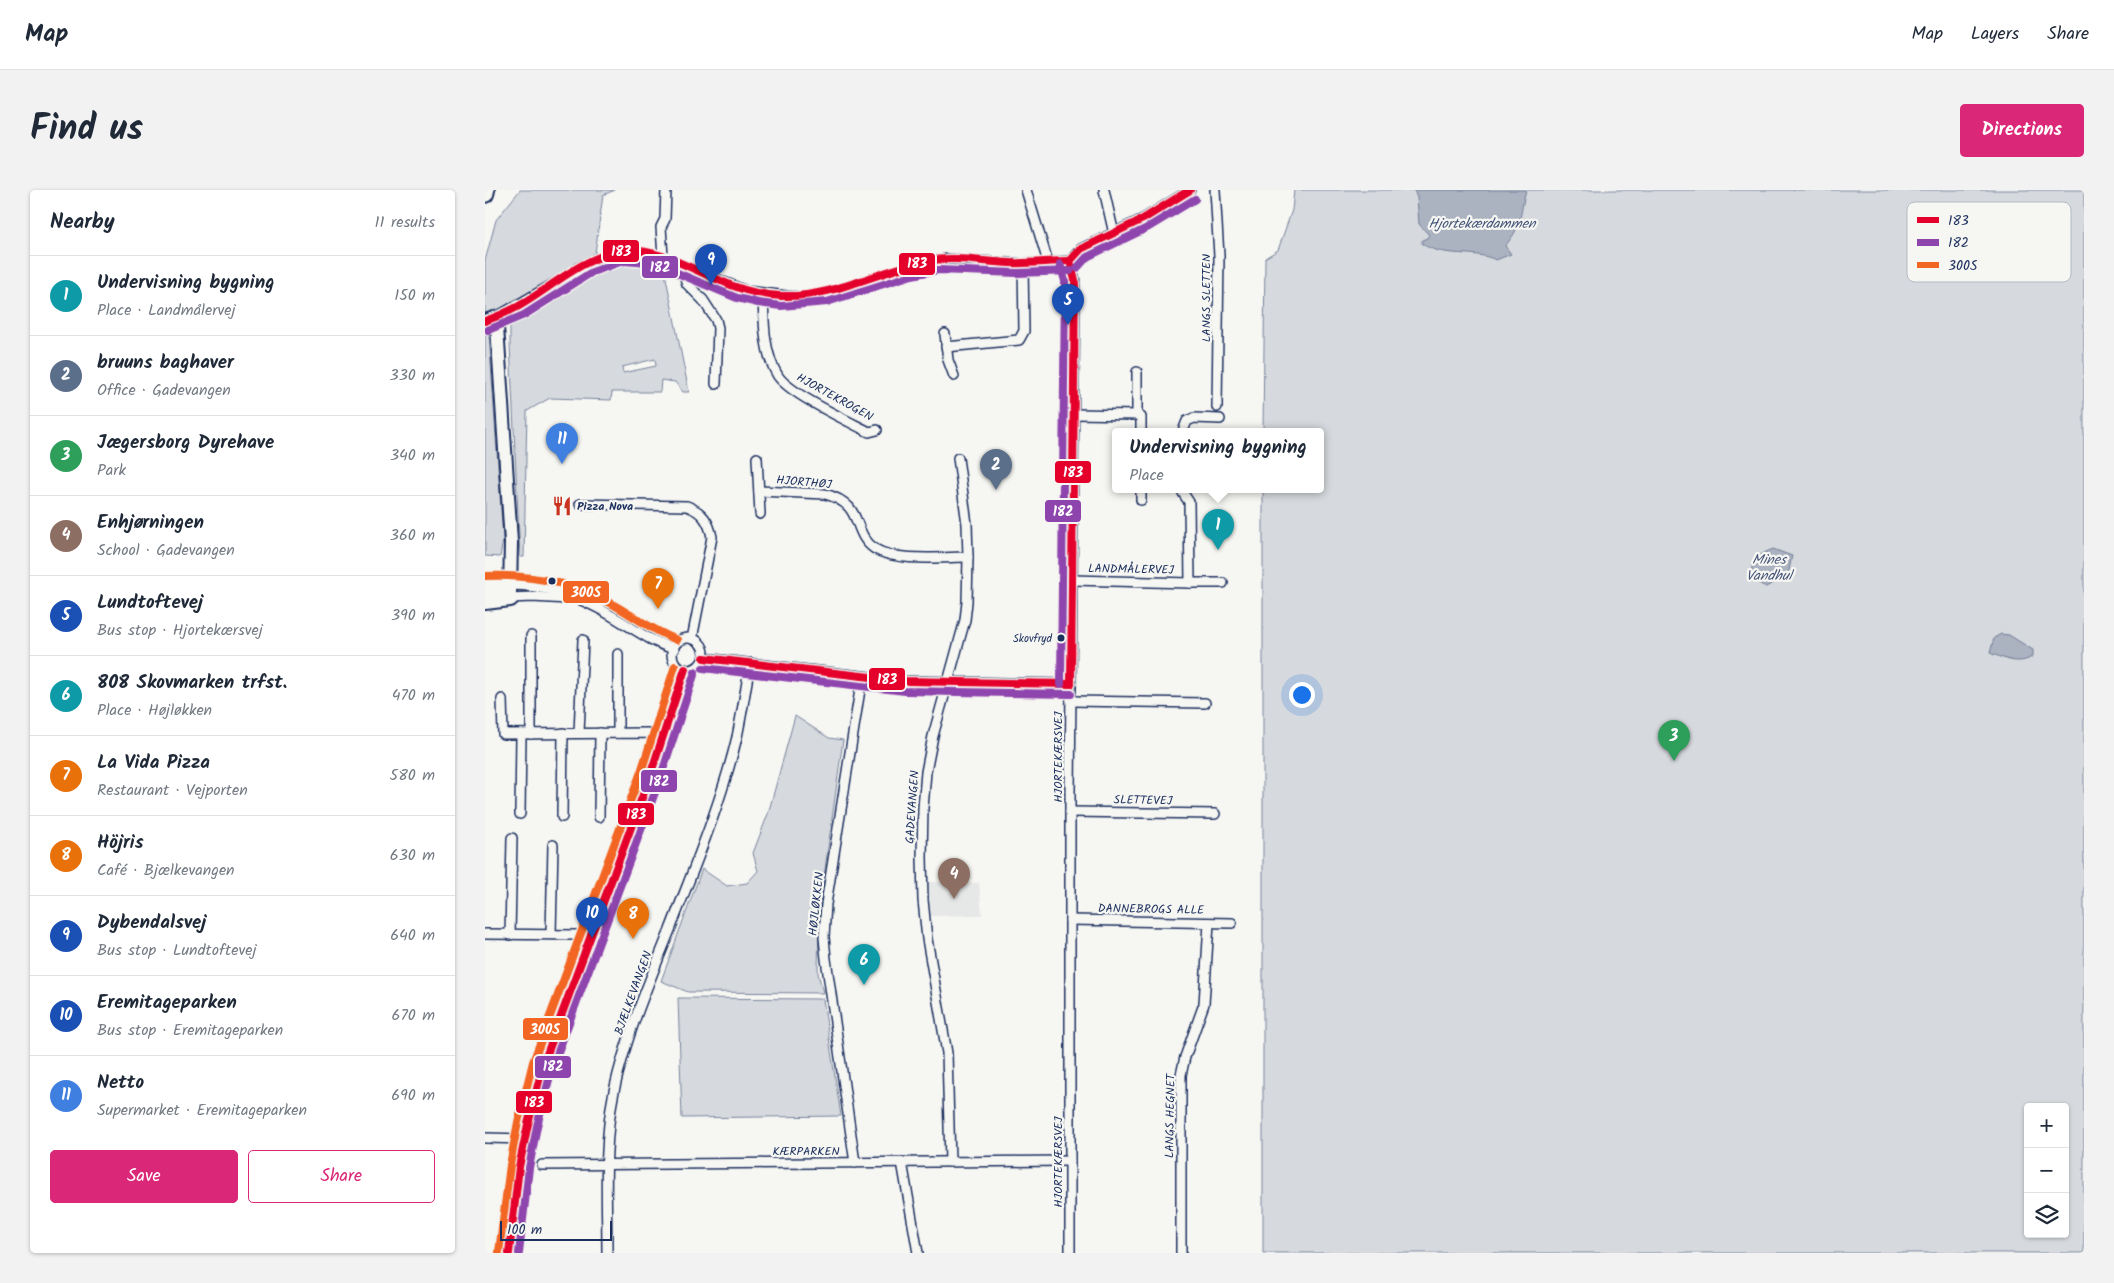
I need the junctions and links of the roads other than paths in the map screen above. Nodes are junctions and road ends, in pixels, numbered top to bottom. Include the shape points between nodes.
1 (486, 190) edge
2 (666, 190) edge
3 (1026, 190) edge
4 (1104, 190) edge
5 (1190, 190) edge
6 (1215, 190) edge
7 (485, 194) edge
8 (1114, 234) junction
9 (663, 257) junction
10 (1070, 261) junction
11 (1048, 262) junction
12 (1023, 264) junction
13 (686, 267) junction
14 (763, 294) junction
15 (490, 320) edge
16 (945, 334) dead end
17 (946, 347) junction
18 (1137, 372) dead end
19 (954, 376) dead end
20 (716, 384) dead end
21 (1217, 407) dead end
22 (1073, 414) junction
23 (1137, 416) junction
24 (1220, 419) dead end
25 (1141, 428) edge
26 (1184, 428) edge
27 (877, 430) dead end
28 (757, 458) dead end
29 (957, 458) dead end
30 (759, 491) junction
31 (1141, 493) edge
32 (1183, 493) edge
33 (1141, 500) dead end
34 (580, 504) dead end
35 (760, 514) dead end
36 (968, 557) junction
37 (1072, 580) junction
38 (1190, 583) junction
39 (1223, 583) dead end
40 (485, 586) edge
41 (509, 591) junction
42 (576, 600) junction
43 (485, 601) edge
44 (531, 636) dead end
45 (692, 639) junction
46 (583, 640) dead end
47 (673, 649) junction
48 (619, 654) dead end
49 (703, 658) junction
50 (750, 663) junction
51 (685, 669) junction
52 (862, 677) junction
53 (948, 682) junction
54 (1071, 684) junction
55 (502, 699) dead end
56 (1071, 701) junction
57 (1205, 703) dead end
58 (563, 733) junction
59 (579, 733) junction
60 (600, 733) junction
61 (619, 733) junction
62 (521, 734) junction
63 (531, 734) junction
64 (666, 736) junction
65 (1070, 812) junction
66 (520, 814) dead end
67 (1215, 814) dead end
68 (562, 817) dead end
69 (599, 817) dead end
70 (512, 838) dead end
71 (553, 845) dead end
72 (1070, 920) junction
73 (1209, 923) junction
74 (1232, 923) dead end
75 (591, 933) junction
76 (485, 934) edge
77 (551, 934) junction
78 (510, 935) junction
79 (485, 1138) edge
80 (525, 1139) junction
81 (1070, 1161) junction
82 (902, 1162) junction
83 (950, 1162) junction
84 (855, 1163) junction
85 (607, 1164) junction
86 (542, 1165) dead end
87 (509, 1253) edge
88 (607, 1253) edge
89 (917, 1253) edge
90 (1070, 1253) edge
91 (1181, 1253) edge

1 - 7 highway
2 - 9 street via 665,219 661,227
3 - 11 street
4 - 8 street
5 - 8 street
6 - 21 street, LANGS SLETTEN via 1219,256
8 - 10 street via 1081,249
9 - 13 street
9 - 15 street via 632,251 614,253 593,261
10 - 11 street
10 - 22 street, HJORTEKÆRSVEJ via 1075,280
11 - 12 street
12 - 14 street via 947,258 907,267 823,294
12 - 17 street via 1024,331 1019,340
13 - 14 street via 733,287
13 - 20 street via 687,284 716,320 719,335
14 - 27 street, HJORTEKROGEN via 766,341 779,378 791,389 869,432
15 - 41 street via 497,326 510,532
16 - 17 street
17 - 19 street
18 - 23 street
22 - 23 street
22 - 37 street, HJORTEKÆRSVEJ
23 - 25 street via 1141,417
24 - 26 street via 1194,418 1187,421
28 - 30 street, HJORTHØJ
29 - 36 street, GADEVANGEN via 967,524
30 - 35 street, HJORTHØJ
30 - 36 street, HJORTHØJ via 835,497 854,512 868,542 886,553
31 - 33 street
32 - 38 street, LANDMÅLERVEJ via 1189,502
34 - 45 street via 687,506 703,515 709,526 711,544
36 - 53 street, GADEVANGEN via 965,620
37 - 38 street, LANDMÅLERVEJ
37 - 54 street, HJORTEKÆRSVEJ
38 - 39 street, LANDMÅLERVEJ
40 - 41 highway
41 - 42 street
41 - 42 street via 543,588
41 - 43 highway
42 - 47 street
44 - 63 street
45 - 47 street via 681,640
45 - 49 street via 702,646
46 - 59 street
47 - 51 street via 675,662
48 - 61 street
49 - 50 street
49 - 51 street via 699,666
50 - 52 street
50 - 85 street, BJÆLKEVANGEN via 738,731 722,790 622,1060 610,1114
51 - 64 street
52 - 53 street
52 - 84 street, HØJLØKKEN via 824,937
53 - 54 street
53 - 83 street, GADEVANGEN via 927,772 922,857 927,939 948,1064
54 - 56 street, HJORTEKÆRSVEJ
55 - 62 street via 503,734
56 - 57 street
56 - 65 street, HJORTEKÆRSVEJ
58 - 59 street
58 - 63 street
58 - 68 street
59 - 60 street
60 - 61 street
60 - 69 street
61 - 64 street
62 - 63 street
62 - 66 street
64 - 75 street
65 - 67 street, SLETTEVEJ
65 - 72 street, HJORTEKÆRSVEJ
70 - 78 street
71 - 77 street
72 - 73 street, DANNEBROGS ALLE
72 - 81 street, HJORTEKÆRSVEJ
73 - 74 street, DANNEBROGS ALLE
73 - 91 street, LANGS HEGNET via 1204,1004 1181,1075
75 - 77 street
75 - 80 street via 552,1036
76 - 78 street
77 - 78 street
79 - 80 street
80 - 87 street
81 - 83 street, KÆRPARKEN
81 - 90 street, HJORTEKÆRSVEJ
82 - 83 street, KÆRPARKEN
82 - 84 street, KÆRPARKEN
82 - 89 street
84 - 85 street, KÆRPARKEN
85 - 86 street, KÆRPARKEN
85 - 88 street, BJÆLKEVANGEN

